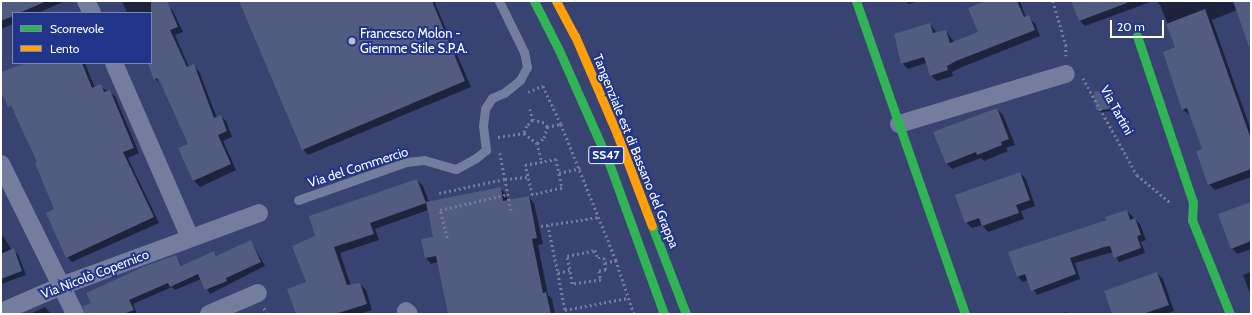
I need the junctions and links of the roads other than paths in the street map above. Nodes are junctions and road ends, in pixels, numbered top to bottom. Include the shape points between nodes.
1 (86, 1) edge
2 (499, 1) edge
3 (534, 1) edge
4 (556, 1) edge
5 (856, 1) edge
6 (92, 12) edge
7 (1137, 36) dead end
8 (114, 64) edge
9 (1066, 74) road end
10 (899, 124) junction
11 (1, 164) edge
12 (298, 200) dead end
13 (259, 213) dead end
14 (190, 238) junction
15 (61, 286) junction
16 (258, 293) dead end
17 (1, 312) edge
18 (75, 314) edge
19 (208, 314) edge
20 (664, 314) edge
21 (686, 314) edge
22 (965, 314) edge
23 (1230, 314) edge

1 - 6 street
2 - 12 lane, Via del Commercio via 524,52 526,67 520,80 492,98 485,109 483,126 486,150 456,169 424,160 406,162
3 - 20 main road, SS47 via 610,163
4 - 21 main road, Tangenziale est di Bassano del Grappa / SS47 via 575,36 617,134
5 - 10 main road
7 - 23 main road via 1193,202 1192,220
8 - 14 street
9 - 10 street
10 - 22 main road
11 - 15 street
13 - 14 street, Via Nicolò Copernico
14 - 15 street, Via Nicolò Copernico
15 - 17 street, Via Nicolò Copernico
15 - 18 street
16 - 19 street

